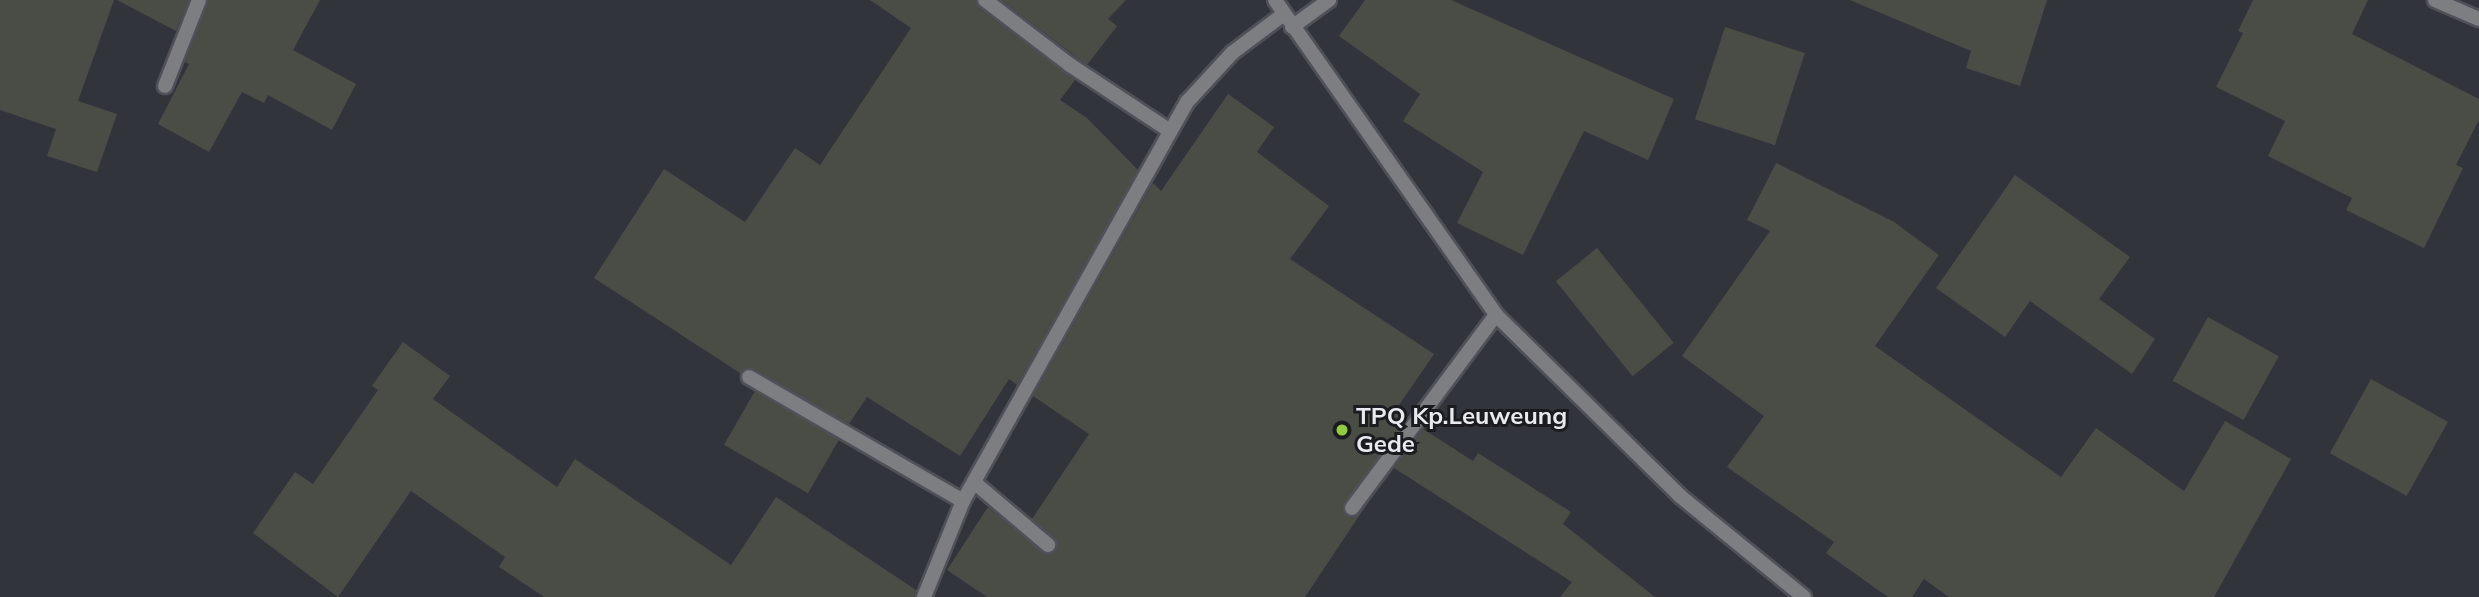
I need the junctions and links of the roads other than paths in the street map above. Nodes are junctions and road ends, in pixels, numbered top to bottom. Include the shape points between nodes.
1 (199, 0) edge
2 (985, 0) edge
3 (1275, 0) edge
4 (1329, 0) edge
5 (2435, 0) edge
6 (1283, 14) junction
7 (2479, 19) edge
8 (1292, 27) junction
9 (165, 86) dead end
10 (1170, 131) junction
11 (1496, 315) junction
12 (749, 377) dead end
13 (975, 483) junction
14 (962, 502) junction
15 (1352, 508) dead end
16 (1048, 545) dead end
17 (924, 597) edge
18 (1804, 597) edge

1 - 9 street
2 - 10 street via 1070,65
3 - 6 street
4 - 8 street
5 - 7 street
6 - 8 street
6 - 10 street via 1232,53 1187,102
8 - 11 street
10 - 13 street
11 - 15 street
11 - 18 street via 1680,496
12 - 14 street
13 - 14 street
13 - 16 street
14 - 17 street

